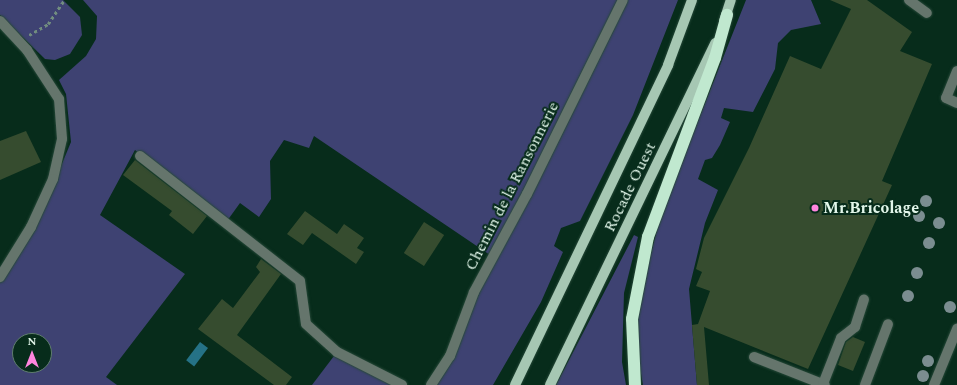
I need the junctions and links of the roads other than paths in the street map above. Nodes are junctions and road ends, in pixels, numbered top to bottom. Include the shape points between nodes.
1 (623, 0) edge
2 (692, 0) edge
3 (731, 0) edge
4 (909, 0) edge
5 (927, 13) dead end
6 (727, 15) junction
7 (0, 21) edge
8 (957, 71) edge
9 (957, 103) edge
10 (140, 156) dead end
11 (0, 277) edge
12 (864, 299) dead end
13 (888, 324) dead end
14 (957, 329) edge
15 (754, 357) dead end
16 (402, 385) edge
17 (431, 385) edge
18 (515, 385) edge
19 (550, 385) edge
20 (635, 385) edge
21 (824, 385) edge
22 (865, 385) edge
23 (934, 385) edge

1 - 17 street, Chemin de la Ransonnerie via 527,194 474,292 450,356
2 - 18 main road, Rocade Ouest via 668,65
3 - 6 main road, Rocade Ouest
4 - 5 street
6 - 19 main road, Rocade Ouest via 699,80
6 - 20 highway via 715,58 648,237 632,319
7 - 11 street via 28,50 59,99 62,140 53,179 31,227
8 - 9 street via 946,98
10 - 16 street via 300,281 306,324 337,352
12 - 21 street via 855,327 841,338
13 - 22 street
14 - 23 street
15 - 21 street

